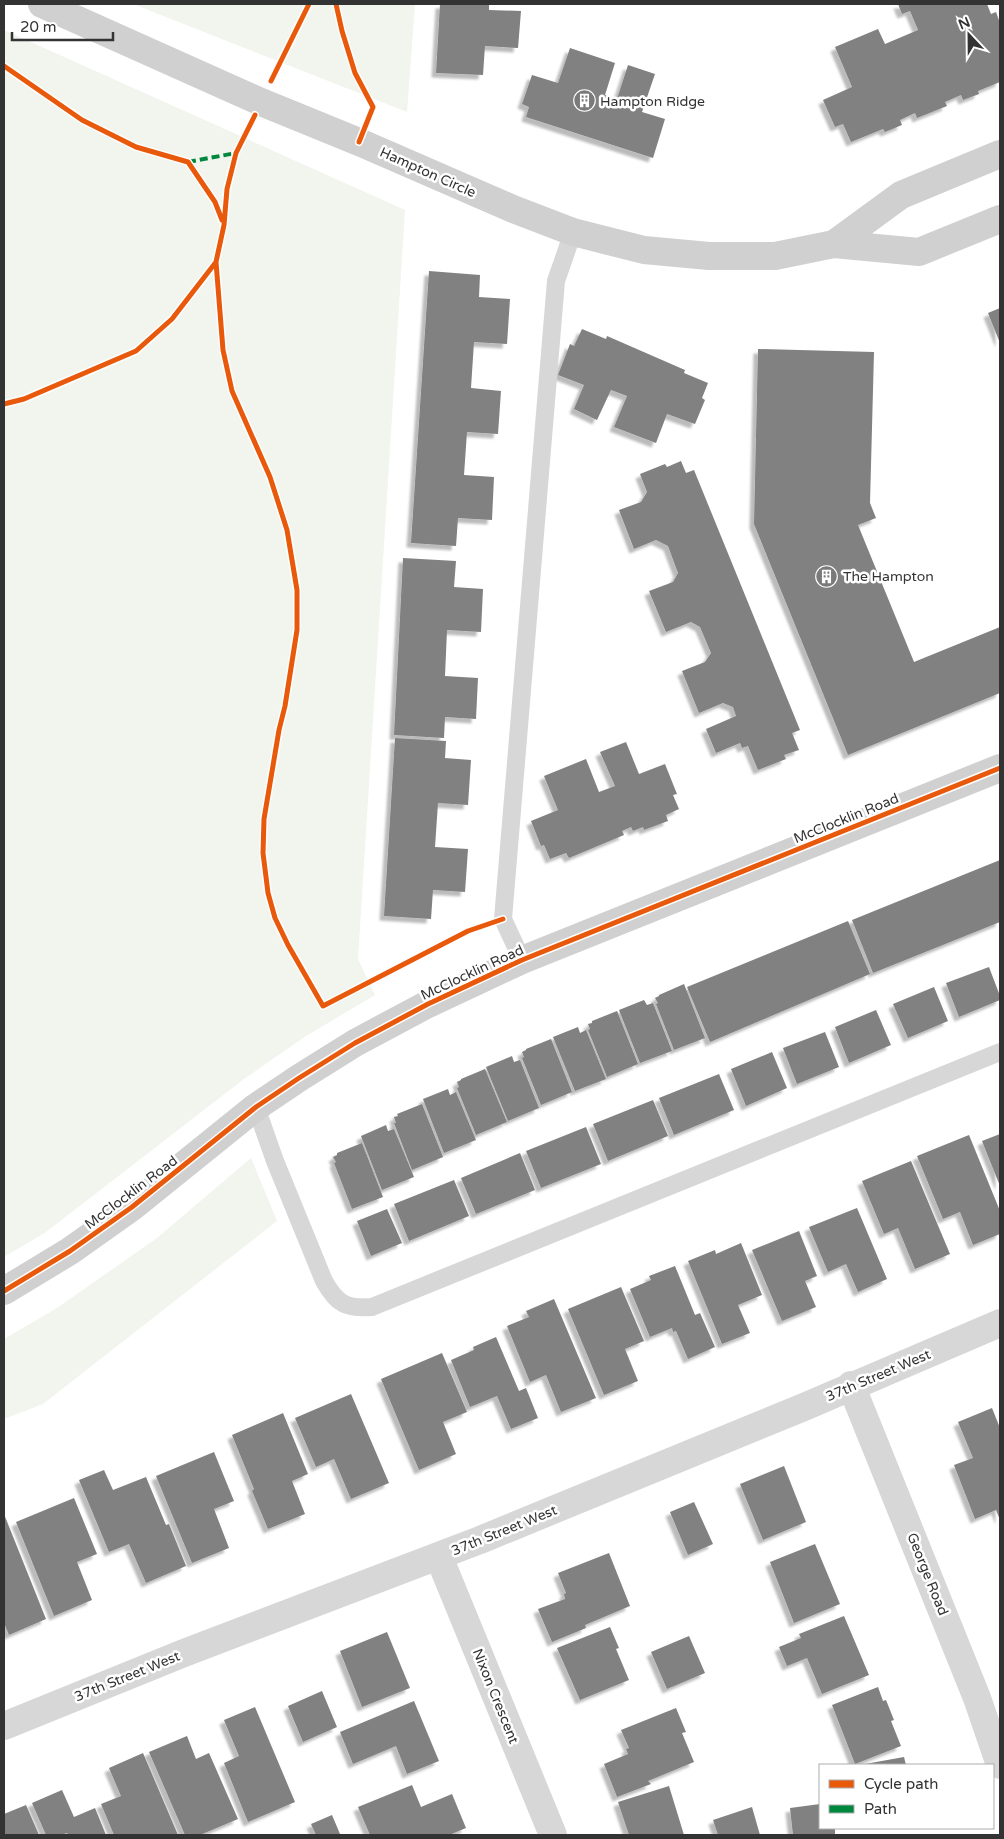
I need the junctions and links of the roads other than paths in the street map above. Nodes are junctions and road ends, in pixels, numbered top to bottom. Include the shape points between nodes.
1 (42, 4) edge
2 (1000, 154) edge
3 (1000, 219) edge
4 (573, 232) junction
5 (834, 244) junction
6 (1000, 768) edge
7 (522, 960) junction
8 (1000, 1052) edge
9 (256, 1107) junction
10 (4, 1291) edge
11 (1000, 1323) edge
12 (851, 1385) junction
13 (439, 1557) junction
14 (4, 1726) edge
15 (1000, 1765) edge
16 (553, 1835) edge

1 - 4 street, Hampton Circle via 261,102
2 - 5 street, Hampton Circle via 901,195
3 - 5 street, Hampton Circle via 919,252
4 - 5 street, Hampton Circle via 644,250 709,256 775,256
4 - 7 lane via 556,281 503,919
6 - 7 street, McClocklin Road
7 - 9 street, McClocklin Road via 355,1043
8 - 9 lane via 372,1307 354,1308 330,1294
9 - 10 street, McClocklin Road via 132,1207 70,1251
11 - 12 street, 37th Street West
12 - 13 street, 37th Street West
12 - 15 street, George Road via 977,1698
13 - 14 street, 37th Street West via 184,1653
13 - 16 street, Nixon Crescent

